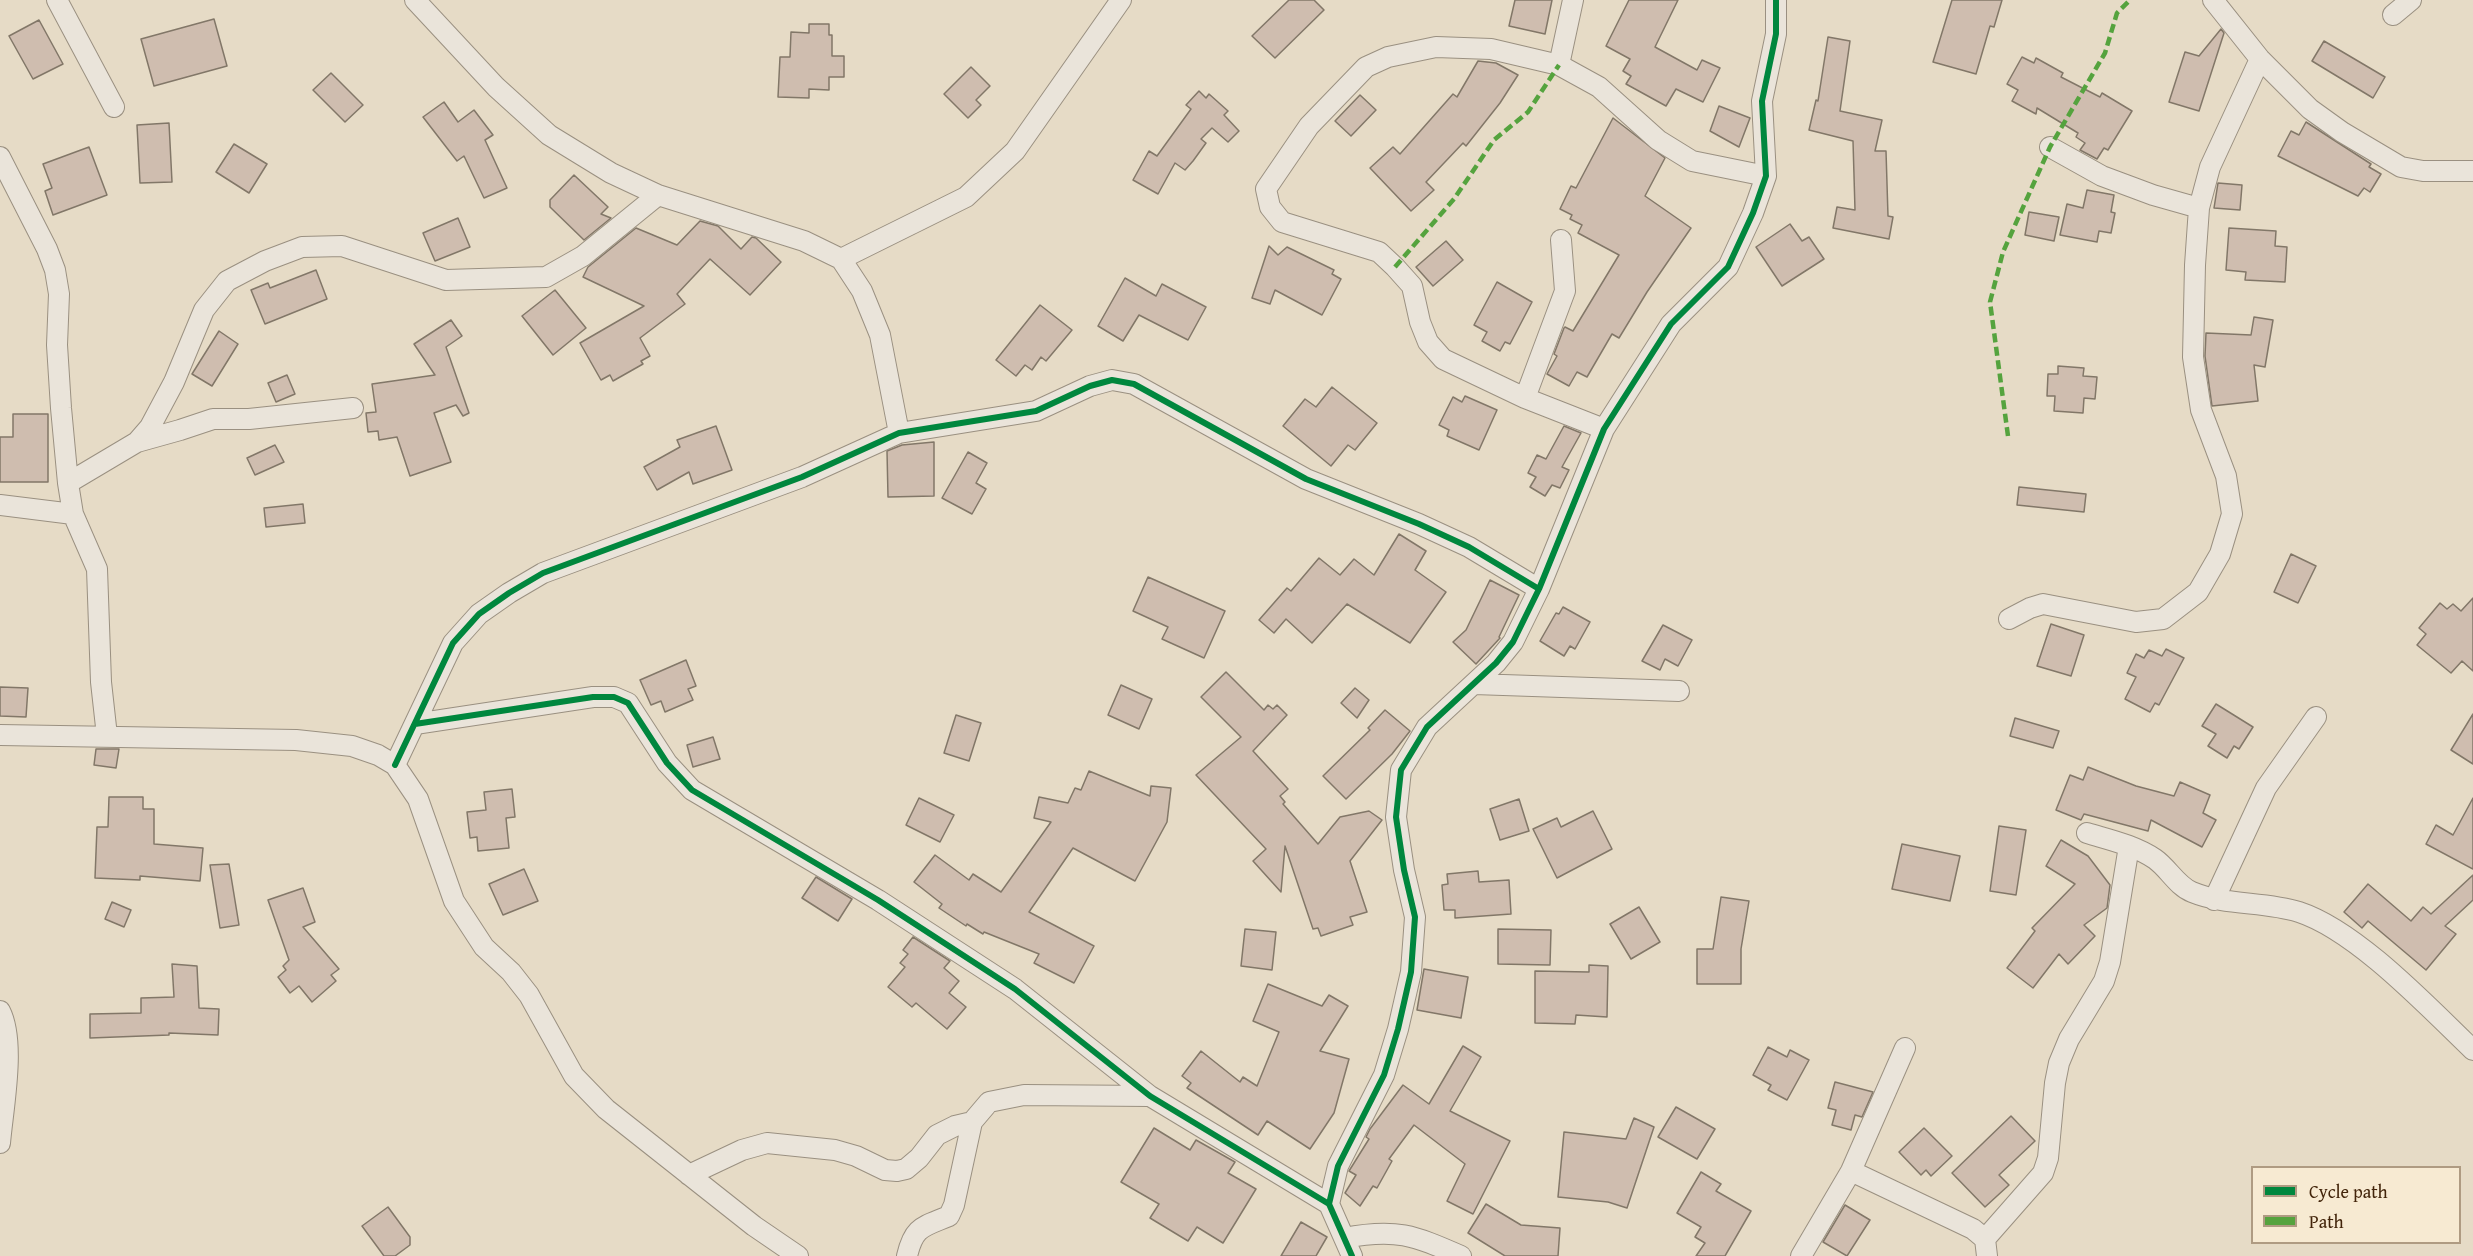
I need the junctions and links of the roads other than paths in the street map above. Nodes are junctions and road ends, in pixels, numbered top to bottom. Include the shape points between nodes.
1 (57, 0) edge
2 (415, 0) edge
3 (1121, 0) edge
4 (1573, 0) edge
5 (1776, 0) edge
6 (2213, 0) edge
7 (2411, 0) edge
8 (2393, 15) dead end
9 (2260, 59) junction
10 (1559, 65) junction
11 (114, 107) dead end
12 (2050, 147) dead end
13 (0, 157) edge
14 (2473, 171) edge
15 (1766, 176) junction
16 (658, 195) junction
17 (2199, 207) junction
18 (1561, 240) dead end
19 (841, 259) junction
20 (1525, 398) junction
21 (353, 408) dead end
22 (1604, 429) junction
23 (899, 433) junction
24 (137, 442) junction
25 (68, 483) junction
26 (0, 505) edge
27 (73, 514) junction
28 (1539, 589) junction
29 (2009, 619) dead end
30 (1474, 684) junction
31 (1679, 691) dead end
32 (2316, 717) dead end
33 (415, 724) junction
34 (0, 735) edge
35 (107, 736) junction
36 (395, 765) junction
37 (2087, 833) dead end
38 (2129, 846) junction
39 (2214, 900) junction
40 (0, 1011) edge
41 (1905, 1048) dead end
42 (2473, 1050) edge
43 (1150, 1096) junction
44 (972, 1122) junction
45 (0, 1143) edge
46 (1851, 1171) junction
47 (689, 1175) junction
48 (1329, 1204) junction
49 (1348, 1247) edge
50 (1986, 1247) edge
51 (798, 1256) edge
52 (907, 1256) edge
53 (1461, 1256) edge
54 (1801, 1256) edge

1 - 11 street
2 - 16 street via 496,87 549,135 611,174
3 - 19 street via 1015,151 966,197
4 - 10 street
5 - 15 street via 1776,34 1762,101
6 - 9 street
7 - 8 street
9 - 14 street via 2310,109 2401,167
9 - 17 street via 2210,167
10 - 15 street via 1599,87 1658,140 1692,160
10 - 20 street via 1491,49 1436,47 1380,60 1366,67 1309,126 1266,189 1270,207 1282,222 1379,252 1412,286 1428,342 1443,359
12 - 17 street via 2102,176
13 - 25 street via 55,270
15 - 22 street via 1728,267 1671,324
16 - 19 street via 804,241
16 - 24 street via 583,256 546,277 446,280 342,246 302,247 265,261 227,281 204,310 174,382 150,427
17 - 29 street via 2193,357 2202,411 2226,476 2232,514 2220,554 2198,592 2163,619 2136,622 2043,604
18 - 20 street via 1565,291
19 - 23 street via 862,291 880,335
20 - 22 street
21 - 24 street via 213,419
22 - 28 street
23 - 28 street via 1036,411 1090,386 1123,381 1306,479 1429,529
23 - 33 street via 802,477 543,573 509,593 479,614 453,643
24 - 25 street
25 - 27 street
26 - 27 street
27 - 35 street via 96,568
28 - 30 street via 1513,642
30 - 31 street
30 - 48 street via 1427,727 1401,770 1396,817 1415,916 1411,972 1384,1075 1338,1167
32 - 39 street via 2266,788
33 - 36 street
33 - 43 street via 593,697 614,697 628,703 667,763 692,790 879,900 1015,989
34 - 35 street
35 - 36 street via 296,740 352,746
36 - 47 street via 418,799 454,901 484,947 529,995 574,1076 606,1109
37 - 38 street
38 - 39 street via 2156,860 2188,891
38 - 50 street via 2104,981 2059,1063 2043,1173
39 - 42 street via 2294,911 2344,936 2402,983
40 - 45 street via 8,1049
41 - 46 street
43 - 44 street via 1024,1095 989,1102
43 - 48 street
44 - 47 street via 937,1135 919,1158 897,1171 835,1150 767,1143 742,1150
44 - 52 street via 954,1205 949,1215 916,1231
46 - 50 street via 1973,1229
46 - 54 street
47 - 51 street
48 - 49 street
49 - 53 street via 1370,1233 1394,1233

